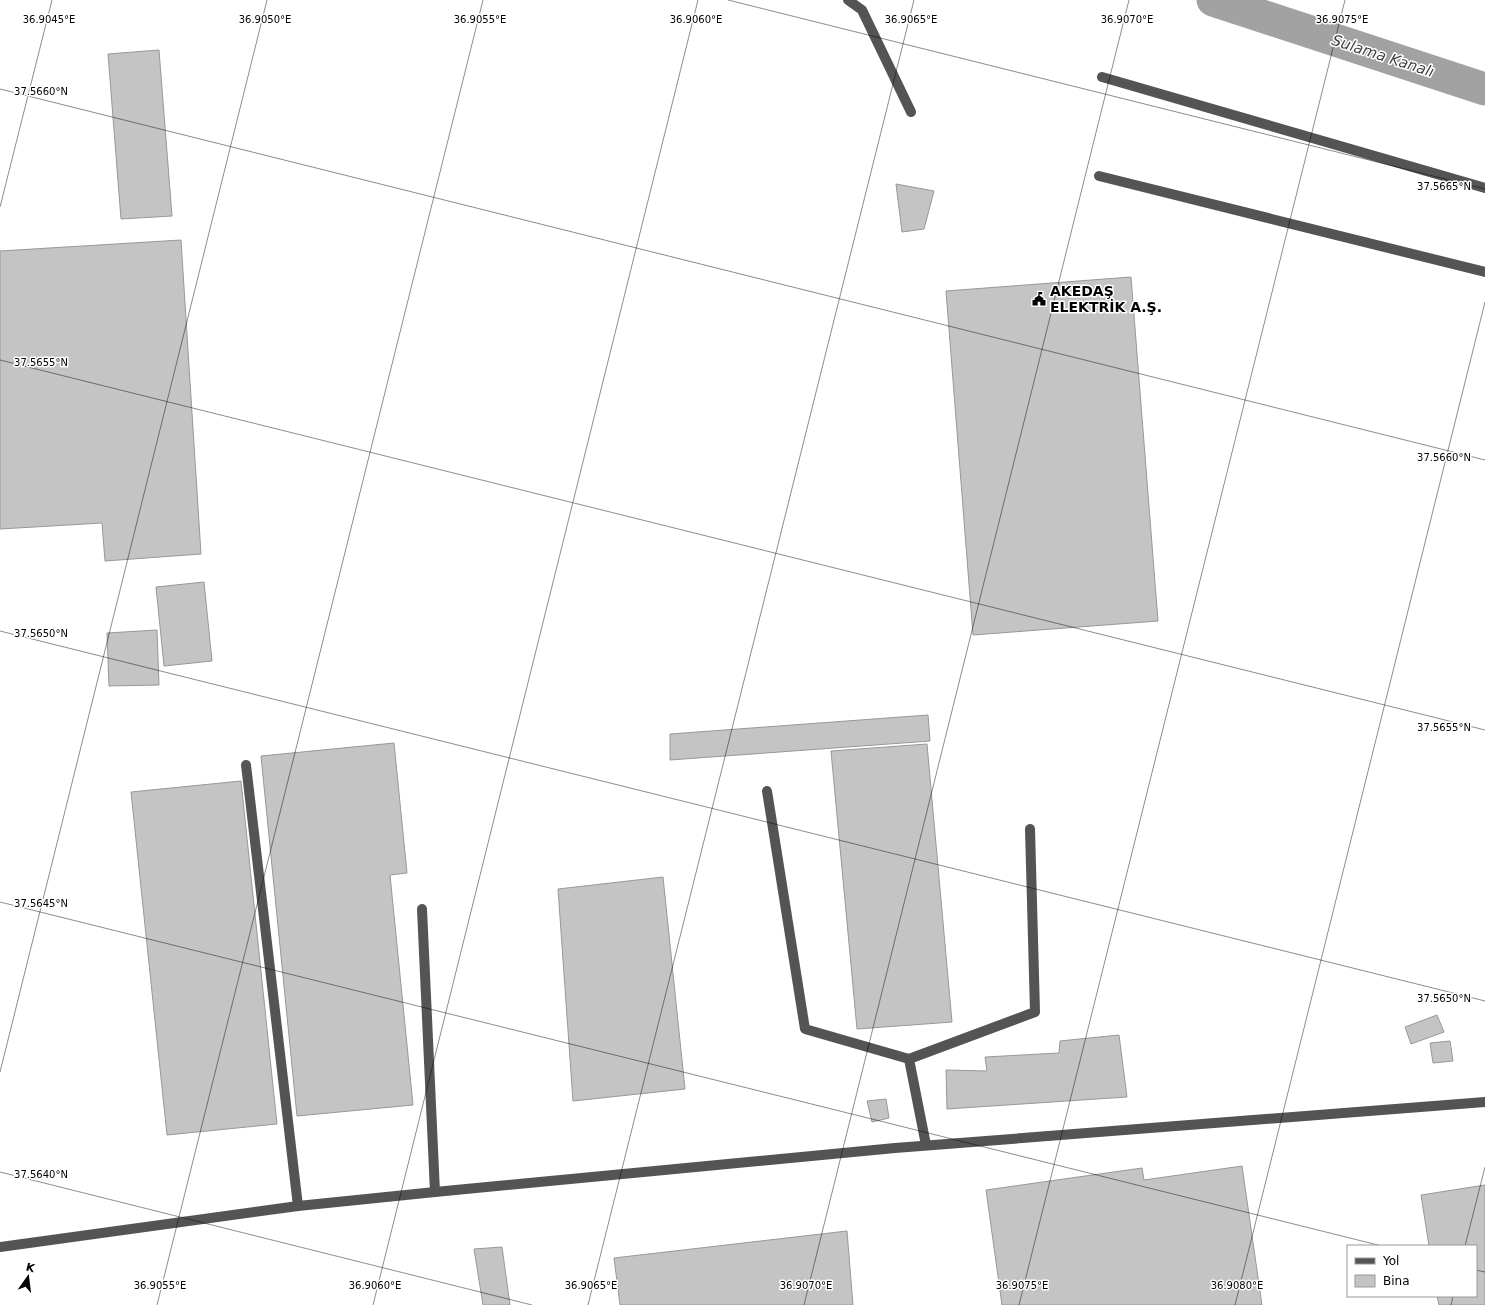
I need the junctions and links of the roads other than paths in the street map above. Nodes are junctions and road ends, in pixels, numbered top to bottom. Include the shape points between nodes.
1 (848, 0) edge
2 (1102, 77) dead end
3 (911, 112) dead end
4 (1099, 176) dead end
5 (1485, 188) edge
6 (1485, 272) edge
7 (246, 765) dead end
8 (767, 791) dead end
9 (1030, 829) dead end
10 (422, 909) dead end
11 (909, 1059) junction
12 (1485, 1102) edge
13 (926, 1145) junction
14 (435, 1192) junction
15 (298, 1206) junction
16 (0, 1247) edge

1 - 3 street via 862,10
2 - 5 street
4 - 6 street
7 - 15 street
8 - 11 street via 805,1028
9 - 11 street via 1035,1012
10 - 14 street
11 - 13 street
12 - 13 street
13 - 14 street
14 - 15 street
15 - 16 street

